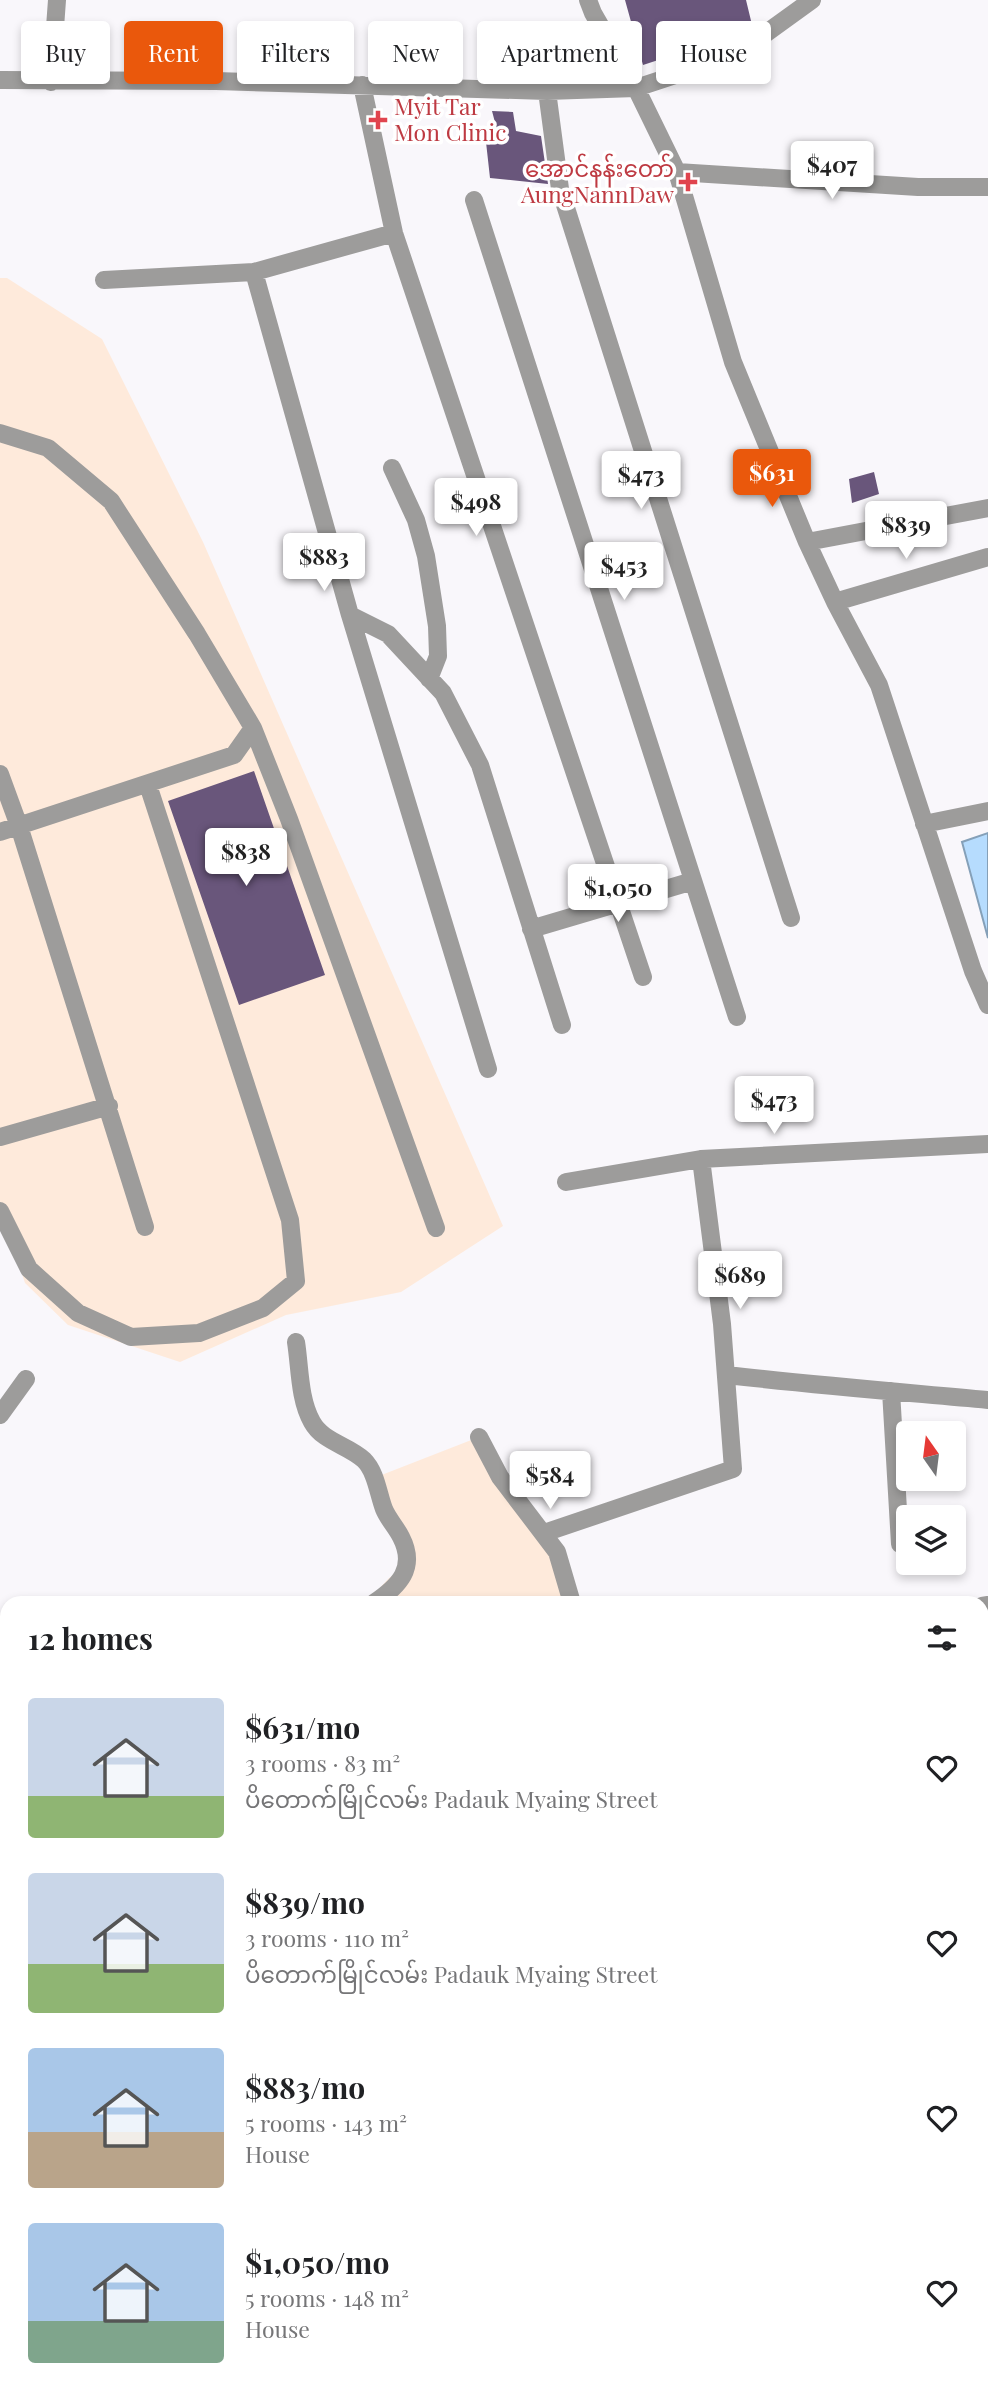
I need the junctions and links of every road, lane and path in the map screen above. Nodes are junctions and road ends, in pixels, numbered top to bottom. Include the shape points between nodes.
1 (57, 0) edge
2 (588, 0) edge
3 (812, 0) edge
4 (55, 21) edge
5 (0, 80) edge
6 (21, 81) edge
7 (110, 82) edge
8 (362, 85) junction
9 (636, 88) junction
10 (547, 91) junction
11 (677, 172) junction
12 (988, 187) edge
13 (474, 200) dead end
14 (394, 233) junction
15 (254, 272) junction
16 (104, 280) dead end
17 (0, 433) edge
18 (392, 468) dead end
19 (988, 508) edge
20 (807, 542) junction
21 (988, 557) edge
22 (835, 602) junction
23 (350, 615) junction
24 (429, 679) junction
25 (253, 729) junction
26 (0, 774) edge
27 (148, 785) junction
28 (988, 811) edge
29 (925, 824) junction
30 (19, 826) junction
31 (0, 832) edge
32 (693, 881) junction
33 (619, 904) junction
34 (791, 918) dead end
35 (531, 929) junction
36 (643, 977) dead end
37 (988, 1005) edge
38 (737, 1017) dead end
39 (562, 1025) dead end
40 (488, 1069) dead end
41 (108, 1107) junction
42 (0, 1137) edge
43 (988, 1144) edge
44 (701, 1158) junction
45 (566, 1182) dead end
46 (0, 1211) edge
47 (145, 1227) dead end
48 (436, 1228) dead end
49 (296, 1342) dead end
50 (727, 1375) junction
51 (26, 1379) dead end
52 (891, 1391) junction
53 (988, 1400) edge
54 (0, 1415) edge
55 (479, 1437) dead end
56 (898, 1505) edge
57 (544, 1534) junction
58 (384, 1596) edge
59 (570, 1596) edge

1 - 4 street
2 - 9 street
3 - 9 street via 736,55
5 - 6 street
7 - 8 street
8 - 10 street
8 - 14 street
9 - 10 street
9 - 11 street
10 - 34 street via 560,189
11 - 12 street
11 - 20 street via 733,362
13 - 32 street
14 - 15 street
14 - 33 street
15 - 16 street
15 - 23 street
17 - 25 street via 48,448 111,501
18 - 24 street via 416,520 426,556 439,656
19 - 20 street
20 - 22 street
21 - 22 street
22 - 29 street via 879,685
23 - 24 street via 388,634
23 - 40 street
24 - 35 street via 443,693 480,765
25 - 27 street via 234,755
25 - 48 street
26 - 30 street
27 - 30 street
27 - 46 street via 290,1220 296,1281 263,1308 199,1333 131,1337 78,1313 29,1269
28 - 29 street
29 - 37 street
30 - 31 street
30 - 41 street
32 - 33 street
32 - 38 street
33 - 35 street
33 - 36 street
35 - 39 street
41 - 42 street
41 - 47 street
43 - 44 street
44 - 45 street
44 - 50 street
49 - 58 street via 312,1423 323,1436 363,1459 401,1538 406,1572
50 - 52 street
50 - 57 street via 733,1469
51 - 54 street
52 - 53 street
52 - 56 street
55 - 57 street via 499,1477
57 - 59 street via 557,1552

